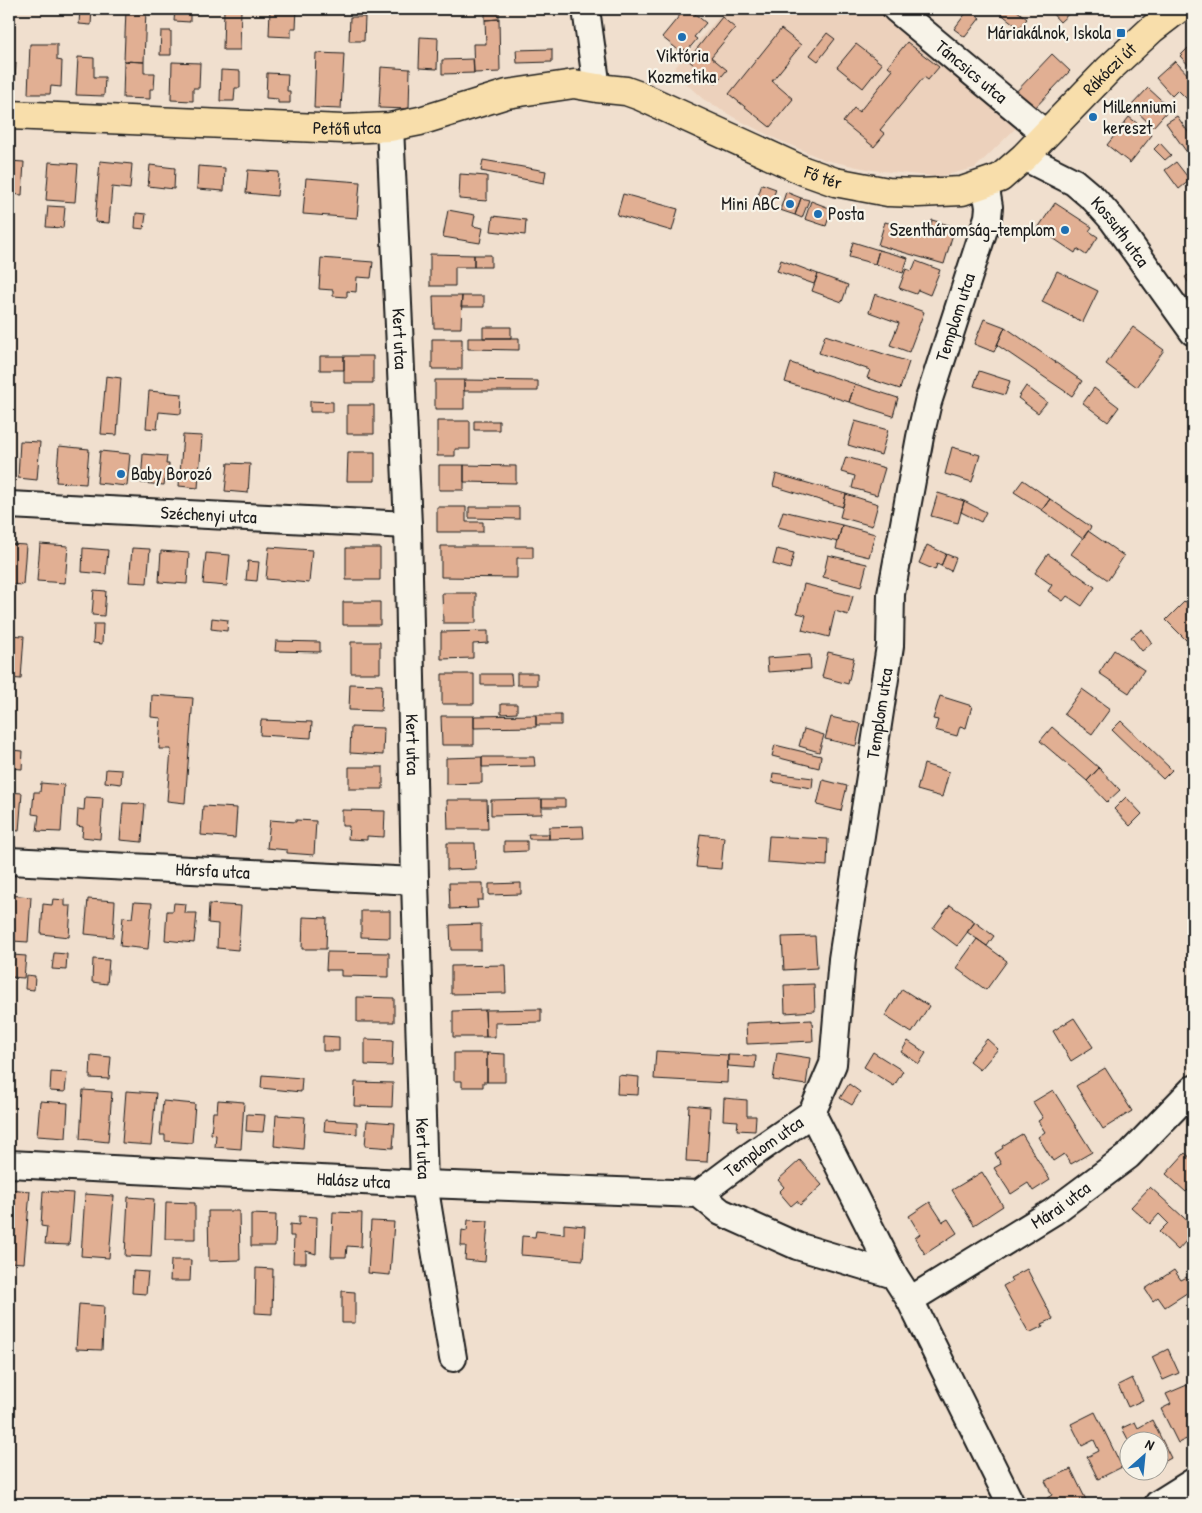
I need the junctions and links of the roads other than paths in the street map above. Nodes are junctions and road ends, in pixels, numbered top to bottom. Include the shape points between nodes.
1 (586, 9) edge
2 (896, 9) edge
3 (1178, 9) edge
4 (597, 88) junction
5 (9, 115) edge
6 (390, 127) junction
7 (1046, 134) junction
8 (1024, 157) junction
9 (985, 183) junction
10 (1193, 332) edge
11 (9, 505) edge
12 (408, 525) junction
13 (9, 861) edge
14 (415, 881) junction
15 (1193, 1089) edge
16 (812, 1113) junction
17 (9, 1164) edge
18 (424, 1184) junction
19 (699, 1194) junction
20 (894, 1275) junction
21 (910, 1300) junction
22 (453, 1358) dead end
23 (1193, 1482) edge
24 (1011, 1504) edge
25 (1158, 1504) edge

1 - 4 street
2 - 7 street, Táncsics utca
3 - 7 main road, Rákóczi út via 1109,69
4 - 6 main road, Petőfi utca via 574,84 507,94
4 - 9 main road, Fő tér via 640,96 835,182 888,192 918,193 962,191
5 - 6 main road, Petőfi utca
6 - 12 street, Kert utca
7 - 8 main road, Fő tér
8 - 9 main road, Fő tér via 1000,178
8 - 10 street, Kossuth utca via 1074,182 1094,199
9 - 16 street, Templom utca via 988,216 928,402 918,447 891,594 890,646 842,959 832,1064
11 - 12 street, Széchenyi utca
12 - 14 street, Kert utca
13 - 14 street, Hársfa utca
14 - 18 street, Kert utca
15 - 21 street, Márai utca via 1128,1156 1054,1212
16 - 19 street, Templom utca
16 - 20 street
17 - 18 street, Halász utca
18 - 19 street, Halász utca
18 - 22 street, Kert utca
19 - 20 street via 721,1212 797,1246
20 - 21 street
21 - 24 street
23 - 25 street

